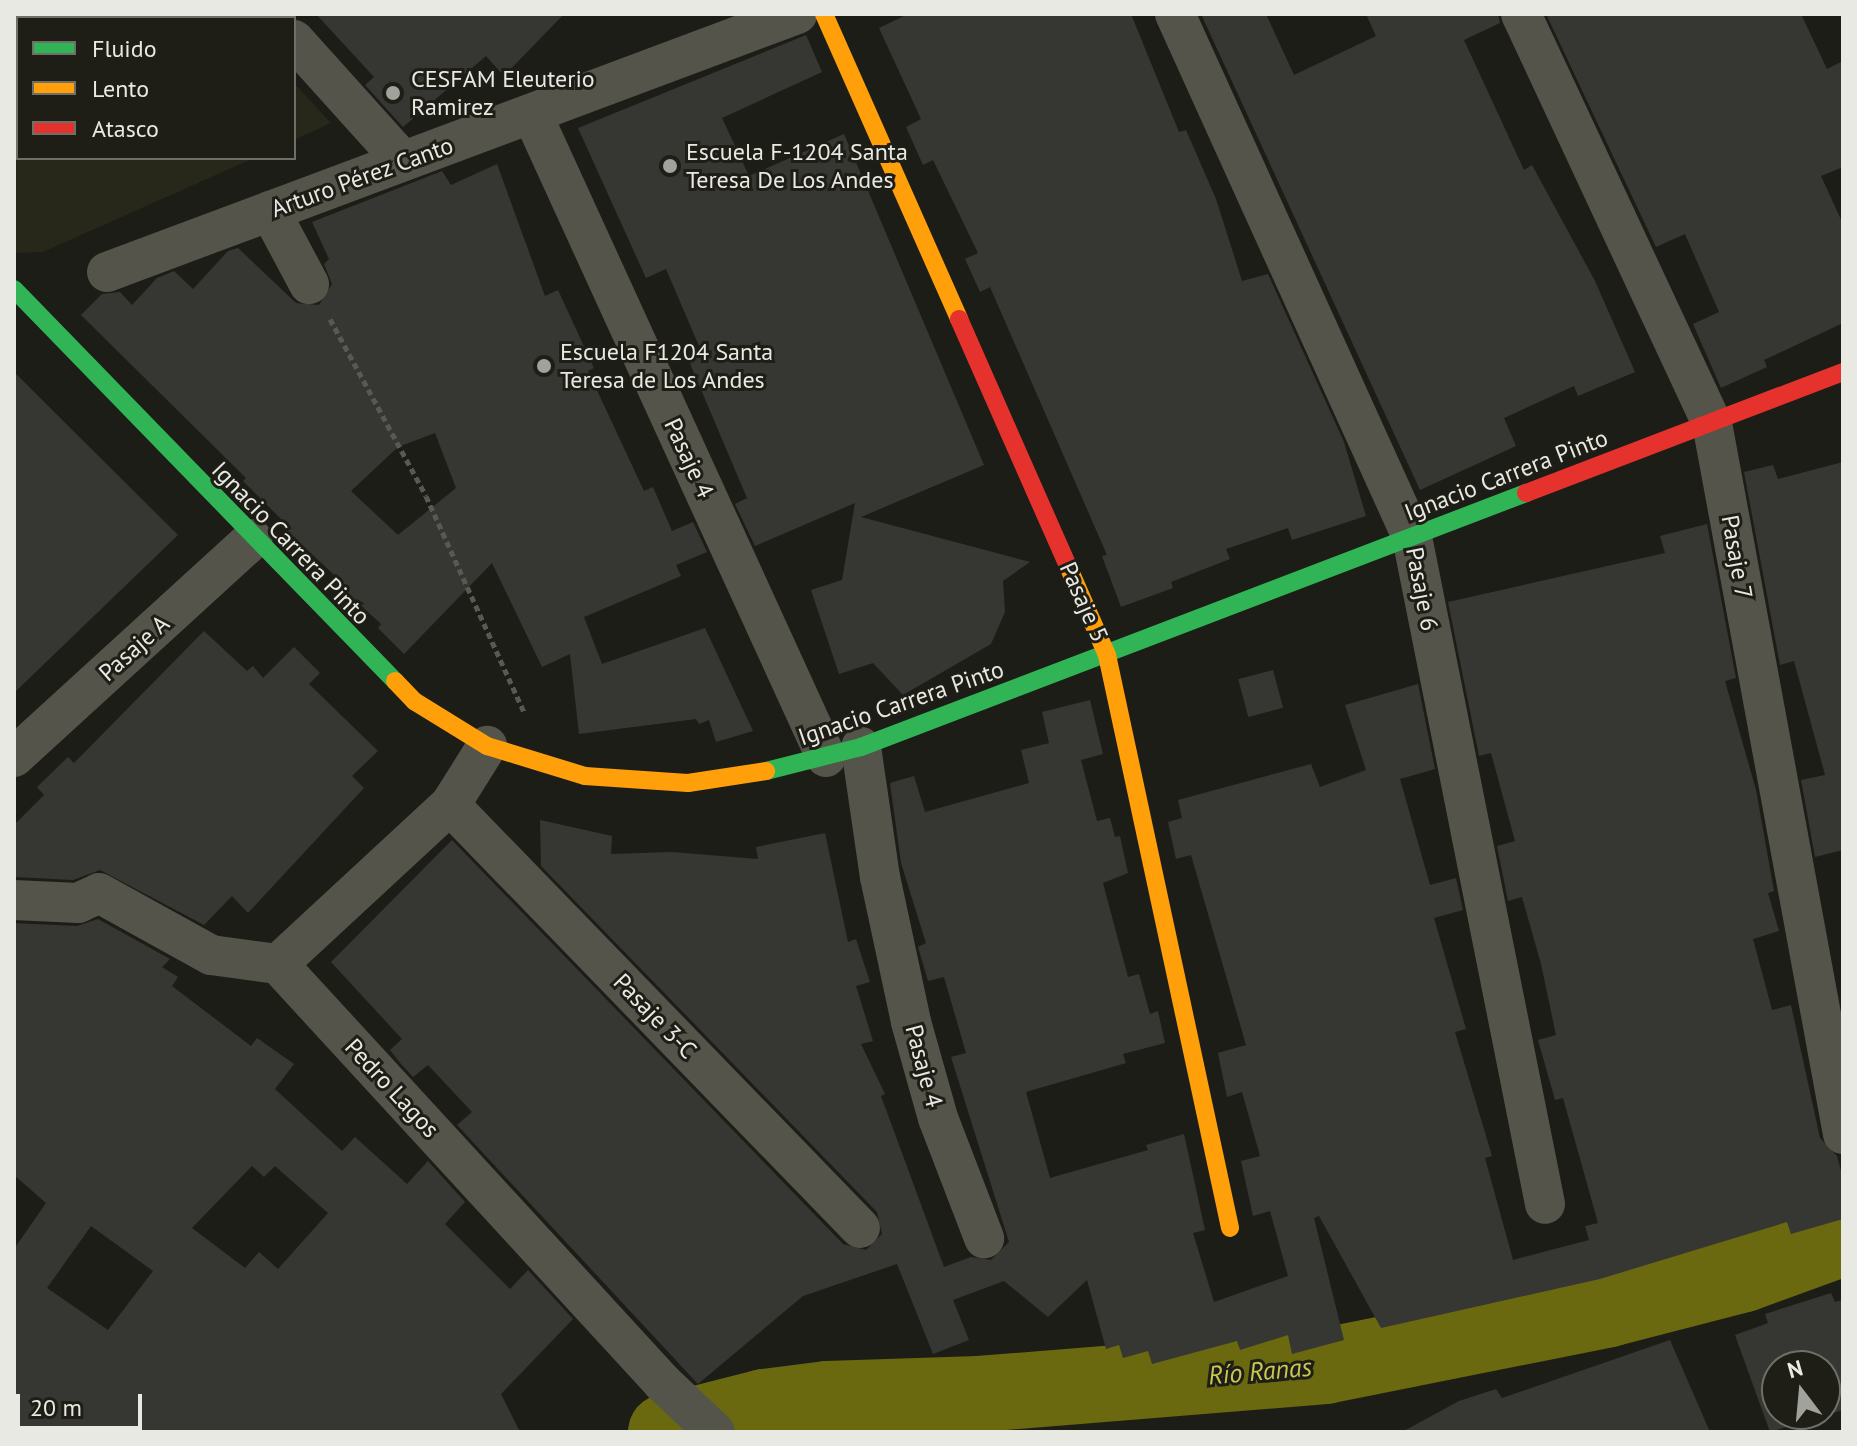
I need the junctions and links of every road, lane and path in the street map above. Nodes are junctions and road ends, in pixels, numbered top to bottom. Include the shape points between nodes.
1 (797, 14) edge
2 (824, 14) edge
3 (1175, 14) edge
4 (1521, 14) edge
5 (723, 26) edge
6 (296, 42) edge
7 (532, 114) junction
8 (403, 161) junction
9 (270, 211) junction
10 (107, 272) dead end
11 (309, 284) joint
12 (18, 301) edge
13 (1843, 372) edge
14 (1712, 423) junction
15 (1412, 537) junction
16 (253, 539) junction
17 (1107, 655) junction
18 (487, 746) junction
19 (843, 752) junction
20 (14, 757) edge
21 (548, 766) junction
22 (450, 805) junction
23 (14, 900) edge
24 (278, 964) junction
25 (1843, 1134) edge
26 (1545, 1204) dead end
27 (860, 1228) dead end
28 (1230, 1228) dead end
29 (984, 1238) dead end
30 (715, 1432) edge

1 - 5 street, Arturo Pérez Canto
2 - 17 street, Pasaje 5
3 - 15 street, Pasaje 6
4 - 14 street, Pasaje 7
5 - 7 street, Arturo Pérez Canto
6 - 8 street
7 - 8 street, Arturo Pérez Canto
7 - 19 street, Pasaje 4
8 - 9 street, Arturo Pérez Canto
9 - 10 street, Arturo Pérez Canto
9 - 11 street
11 - 21 path via 426,496
12 - 16 street, Ignacio Carrera Pinto
13 - 14 street, Ignacio Carrera Pinto
14 - 15 street, Ignacio Carrera Pinto
14 - 25 street, Pasaje 7
15 - 17 street, Ignacio Carrera Pinto
15 - 26 street, Pasaje 6
16 - 18 street, Ignacio Carrera Pinto via 414,701
16 - 20 street, Pasaje A
17 - 19 street, Ignacio Carrera Pinto
17 - 28 street, Pasaje 5
18 - 21 street, Ignacio Carrera Pinto
18 - 22 street
19 - 21 street, Ignacio Carrera Pinto via 688,783 585,776
19 - 29 street, Pasaje 4 via 880,877 938,1118
22 - 24 street
22 - 27 street, Pasaje 3-C
23 - 24 street via 78,903 99,893 211,955
24 - 30 street, Pedro Lagos via 663,1383

